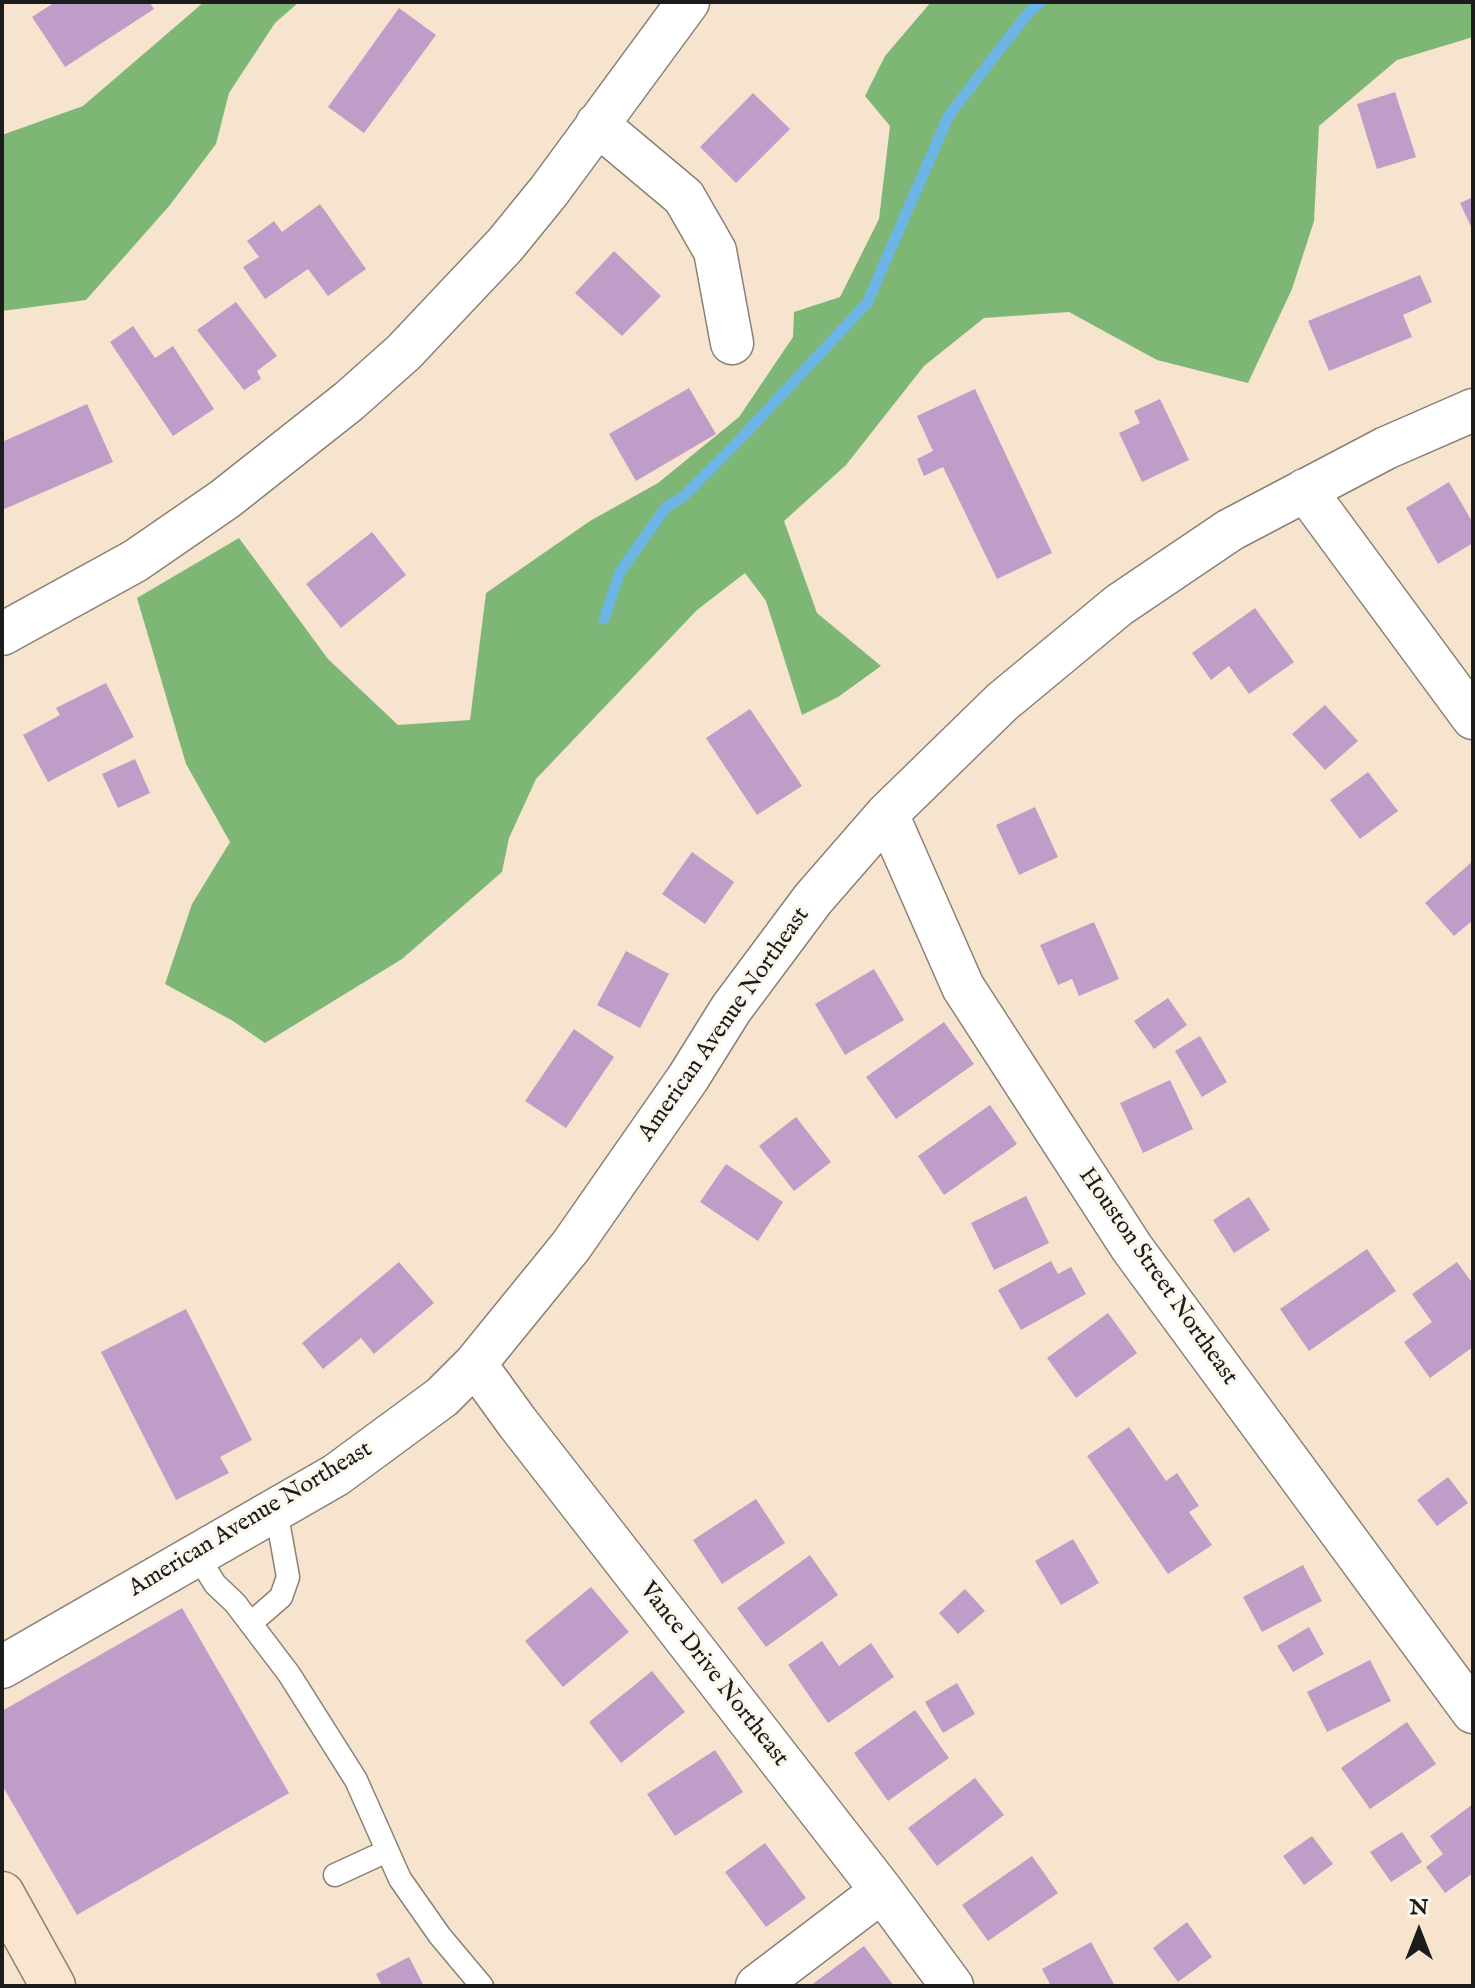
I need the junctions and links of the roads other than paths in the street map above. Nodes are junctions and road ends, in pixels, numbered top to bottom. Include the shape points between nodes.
1 (688, 2) edge
2 (597, 124) junction
3 (732, 343) dead end
4 (1473, 410) edge
5 (1305, 490) junction
6 (2, 634) edge
7 (1473, 718) edge
8 (887, 814) junction
9 (475, 1364) junction
10 (276, 1510) junction
11 (197, 1555) junction
12 (251, 1623) junction
13 (2, 1667) edge
14 (1473, 1712) edge
15 (387, 1851) junction
16 (335, 1875) dead end
17 (882, 1891) junction
18 (2, 1894) edge
19 (50, 1985) edge
20 (482, 1986) edge
21 (757, 1986) edge
22 (952, 1986) edge

1 - 2 street
2 - 3 street via 684,197 715,251
2 - 6 street via 505,245 404,352 349,401 225,499 135,561
4 - 5 street, American Avenue Northeast
5 - 7 street
5 - 8 street, American Avenue Northeast via 1230,530 1119,605 1002,702
8 - 9 street, American Avenue Northeast via 813,899 731,1009 571,1246
8 - 14 street, Houston Street Northeast via 963,987 1123,1235
9 - 10 street, American Avenue Northeast via 442,1397 336,1475
9 - 17 street, Vance Drive Northeast
10 - 11 street, American Avenue Northeast
10 - 12 lane via 288,1577 281,1597
11 - 12 lane
11 - 13 street, American Avenue Northeast
12 - 15 lane via 356,1780
15 - 16 lane
15 - 20 lane via 408,1891
17 - 21 street
17 - 22 street, Vance Drive Northeast
18 - 19 main road

